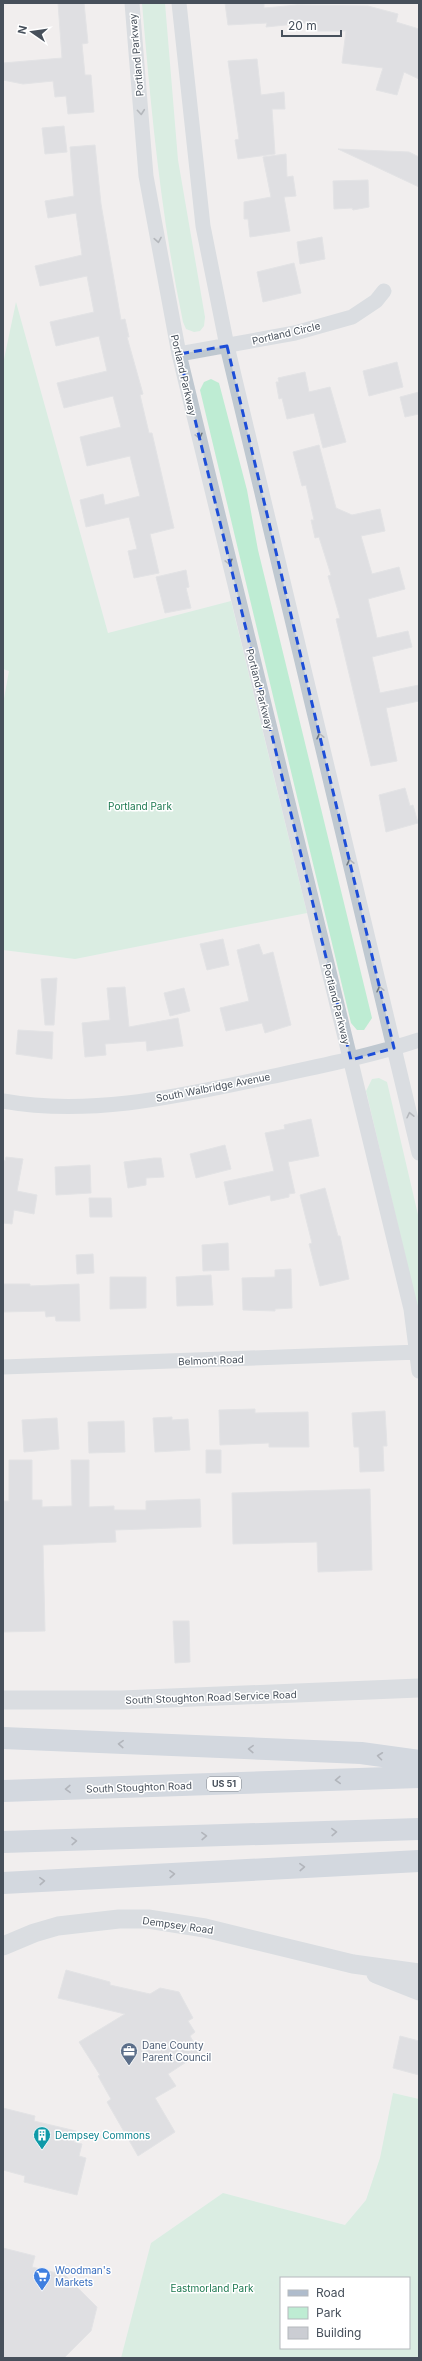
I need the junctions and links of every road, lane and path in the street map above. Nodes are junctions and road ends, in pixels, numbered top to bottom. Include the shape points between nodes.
1 (132, 3) edge
2 (180, 3) edge
3 (384, 291) dead end
4 (227, 346) junction
5 (179, 354) junction
6 (419, 1040) edge
7 (394, 1048) junction
8 (350, 1060) junction
9 (3, 1101) edge
10 (419, 1153) edge
11 (418, 1352) edge
12 (3, 1367) edge
13 (419, 1371) edge
14 (419, 1688) edge
15 (3, 1700) edge
16 (3, 1738) edge
17 (419, 1761) edge
18 (419, 1777) edge
19 (3, 1791) edge
20 (419, 1829) edge
21 (3, 1842) edge
22 (419, 1861) edge
23 (3, 1883) edge
24 (3, 1946) edge
25 (353, 1964) junction
26 (419, 1973) edge
27 (419, 1991) edge

1 -> 5 street, Portland Parkway via 146,176
2 - 4 street via 203,226
3 - 4 street, Portland Circle via 376,301 352,317 295,333
4 - 5 street, Portland Circle
7 -> 4 street
5 -> 8 street, Portland Parkway
6 - 7 street, South Walbridge Avenue
7 - 8 street, South Walbridge Avenue
10 -> 7 street
8 - 9 street, South Walbridge Avenue via 189,1094 87,1107 24,1105
8 - 11 street, Portland Parkway via 411,1309
11 - 12 street, Belmont Road
11 - 13 street, Portland Parkway
14 - 15 street, South Stoughton Road Service Road via 121,1700
17 -> 16 main road via 361,1754
18 -> 19 main road, South Stoughton Road / US 51
21 -> 20 main road
23 -> 22 main road
24 - 25 street, Dempsey Road via 58,1926 119,1919 148,1919 205,1928
25 - 26 street, Dempsey Road
25 - 27 street, Dempsey Road

